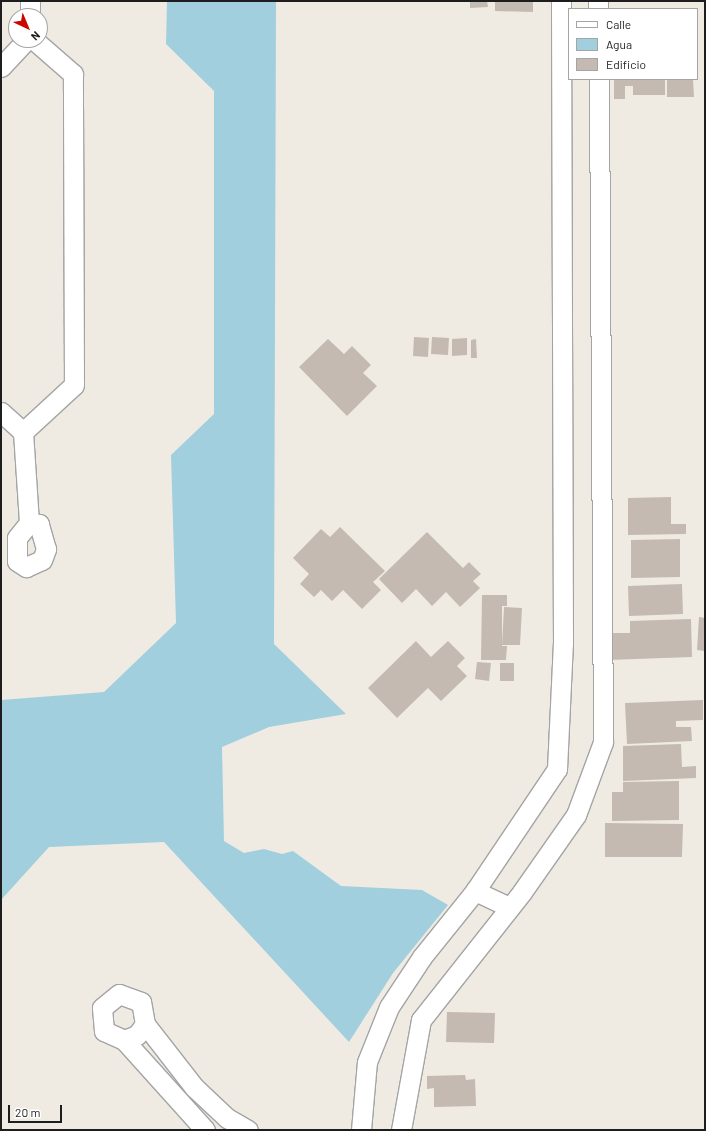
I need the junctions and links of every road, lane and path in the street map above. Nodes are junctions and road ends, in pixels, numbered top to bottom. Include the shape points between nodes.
1 (561, 1) edge
2 (19, 48) edge
3 (43, 48) edge
4 (1, 67) edge
5 (599, 80) edge
6 (1, 412) edge
7 (23, 432) junction
8 (29, 523) dead end
9 (475, 892) junction
10 (510, 907) junction
11 (145, 1024) junction
12 (124, 1040) junction
13 (194, 1087) junction
14 (183, 1107) junction
15 (206, 1130) edge
16 (248, 1130) edge
17 (361, 1130) edge
18 (401, 1130) edge

1 - 9 street via 563,642 557,769
2 - 4 street
3 - 7 street via 73,74 74,385
5 - 10 street via 603,742 576,815
6 - 7 street
7 - 8 street
9 - 10 street
9 - 17 street via 422,957 381,1024 367,1062
10 - 18 street via 421,1020
11 - 12 street via 137,1035
11 - 12 street via 141,1002 120,994 102,1008 104,1030
11 - 13 street
12 - 14 street
13 - 14 street
13 - 16 street via 227,1118
14 - 15 street

